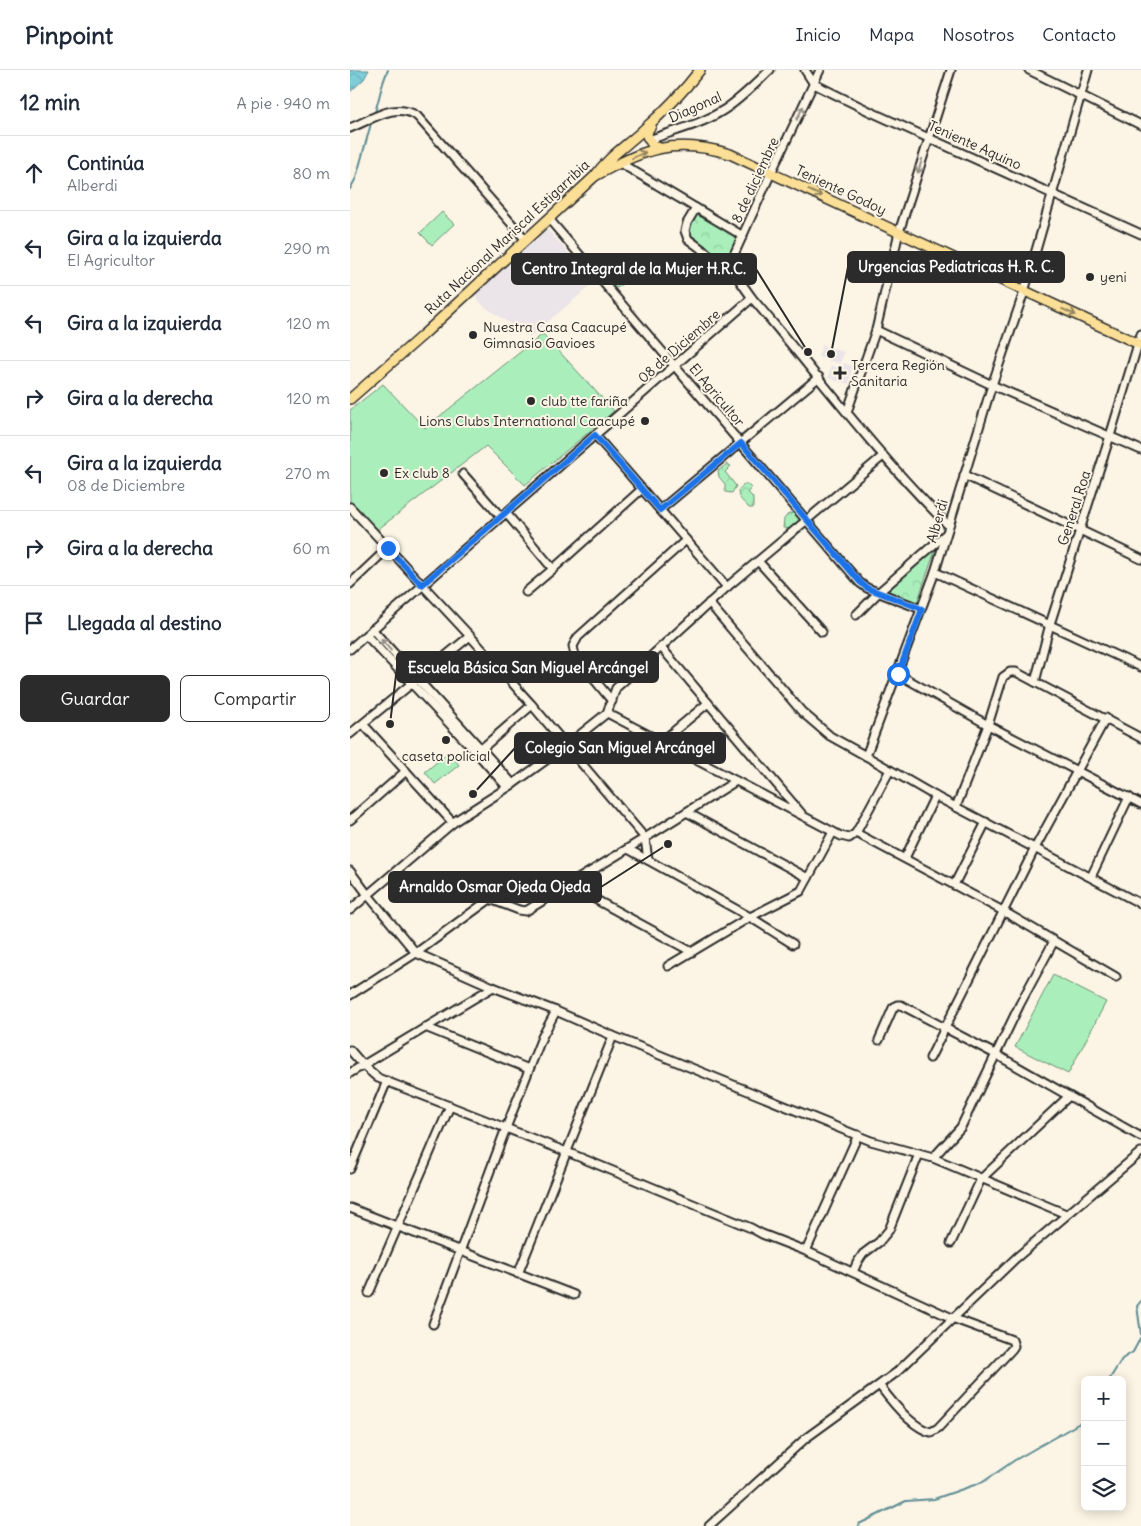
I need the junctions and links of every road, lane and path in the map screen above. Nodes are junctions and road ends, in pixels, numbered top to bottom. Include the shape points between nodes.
1 (700, 70) edge
2 (770, 70) edge
3 (805, 70) edge
4 (820, 70) edge
5 (951, 70) edge
6 (1029, 70) edge
7 (1088, 70) edge
8 (814, 84) junction
9 (1081, 95) junction
10 (664, 110) junction
11 (1141, 125) edge
12 (350, 128) edge
13 (929, 138) junction
14 (649, 140) junction
15 (659, 148) junction
16 (620, 163) junction
17 (771, 173) junction
18 (595, 176) junction
19 (1053, 194) junction
20 (696, 208) junction
21 (548, 219) junction
22 (899, 232) junction
23 (1141, 234) edge
24 (742, 236) junction
25 (526, 240) junction
26 (735, 274) junction
27 (1024, 292) junction
28 (752, 298) junction
29 (876, 330) junction
30 (1141, 334) edge
31 (1140, 344) edge
32 (676, 366) junction
33 (819, 377) junction
34 (992, 385) junction
35 (350, 398) edge
36 (848, 412) junction
37 (595, 435) junction
38 (1110, 436) junction
39 (741, 443) junction
40 (1141, 450) edge
41 (883, 456) junction
42 (463, 474) dead end
43 (964, 475) junction
44 (642, 489) junction
45 (350, 507) edge
46 (660, 510) junction
47 (504, 515) junction
48 (806, 520) junction
49 (948, 525) junction
50 (1080, 531) junction
51 (946, 534) junction
52 (686, 540) junction
53 (388, 548) junction
54 (1141, 559) edge
55 (758, 560) junction
56 (553, 569) junction
57 (935, 572) junction
58 (350, 584) edge
59 (422, 585) junction
60 (727, 587) junction
61 (526, 592) dead end
62 (878, 592) junction
63 (710, 603) junction
64 (922, 609) junction
65 (856, 615) dead end
66 (1050, 624) junction
67 (372, 630) junction
68 (822, 632) dead end
69 (366, 635) junction
70 (470, 636) junction
71 (661, 647) junction
72 (350, 649) edge
73 (1141, 667) edge
74 (898, 674) junction
75 (414, 681) junction
76 (1035, 682) junction
77 (612, 702) junction
78 (708, 703) junction
79 (532, 705) junction
80 (607, 713) junction
81 (1106, 718) junction
82 (362, 724) junction
83 (988, 725) junction
84 (350, 734) edge
85 (1141, 738) edge
86 (661, 742) junction
87 (566, 745) junction
88 (479, 751) junction
89 (866, 756) junction
90 (890, 770) junction
91 (406, 771) junction
92 (1078, 771) junction
93 (736, 781) junction
94 (510, 786) junction
95 (935, 796) junction
96 (1129, 797) junction
97 (1141, 804) edge
98 (956, 807) junction
99 (688, 813) junction
100 (804, 817) junction
101 (350, 820) edge
102 (986, 822) junction
103 (453, 823) junction
104 (833, 832) junction
105 (856, 832) junction
106 (645, 838) junction
107 (1035, 848) junction
108 (628, 849) junction
109 (905, 858) junction
110 (648, 860) junction
111 (350, 871) edge
112 (1090, 877) junction
113 (808, 878) junction
114 (569, 885) junction
115 (954, 885) junction
116 (368, 895) junction
117 (1141, 904) edge
118 (350, 910) edge
119 (1003, 911) junction
120 (750, 917) junction
121 (1054, 941) junction
122 (792, 944) dead end
123 (692, 952) junction
124 (416, 953) junction
125 (668, 966) dead end
126 (1116, 977) dead end
127 (494, 987) junction
128 (350, 995) edge
129 (556, 1011) junction
130 (425, 1027) junction
131 (946, 1028) junction
132 (613, 1036) junction
133 (879, 1040) dead end
134 (350, 1050) edge
135 (997, 1055) junction
136 (930, 1058) dead end
137 (363, 1065) junction
138 (529, 1069) junction
139 (350, 1073) edge
140 (387, 1081) junction
141 (1069, 1096) junction
142 (450, 1106) junction
143 (506, 1128) junction
144 (858, 1135) junction
145 (1141, 1137) edge
146 (566, 1152) junction
147 (1141, 1152) edge
148 (919, 1154) junction
149 (933, 1158) junction
150 (350, 1169) edge
151 (981, 1179) junction
152 (350, 1208) edge
153 (1066, 1214) junction
154 (398, 1226) junction
155 (951, 1243) dead end
156 (460, 1251) junction
157 (806, 1251) junction
158 (853, 1272) junction
159 (518, 1274) junction
160 (370, 1293) dead end
161 (574, 1295) dead end
162 (952, 1318) junction
163 (433, 1324) dead end
164 (880, 1386) junction
165 (709, 1526) edge

1 - 10 main road, Ruta Nacional Mariscal Estigarribia
2 - 14 street, Diagonal via 721,112
3 - 8 street
4 - 8 street, 8 de diciembre
5 - 13 street
6 - 9 street
7 - 9 street, Alberdi
8 - 13 street, Teniente Aquino
17 -> 8 street, 8 de diciembre
9 - 11 street
9 - 19 street, Alberdi
10 - 14 main road via 648,130
10 - 18 main road, Ruta Nacional Mariscal Estigarribia via 612,156
12 - 25 street via 386,111 409,111 417,116
13 - 19 street, Teniente Aquino
13 -> 22 street
14 - 15 main road
16 -> 15 main road, Teniente Godoy
15 - 17 main road, Teniente Godoy via 696,146 715,149
16 - 18 main road, Teniente Godoy
16 - 20 street
17 -> 22 main road, Teniente Godoy
17 - 24 street, 8 de diciembre
18 - 21 main road, Ruta Nacional Mariscal Estigarribia
19 - 23 street, Teniente Aquino
19 - 27 street, Alberdi
20 - 24 street
20 - 26 street via 687,223 688,239
21 - 25 main road, Ruta Nacional Mariscal Estigarribia
21 - 32 street, El Agricultor
22 - 27 main road, Teniente Godoy
22 - 29 street
24 - 26 street, 8 de diciembre via 732,259
25 - 35 main road, Ruta Nacional Mariscal Estigarribia
26 - 28 street
27 -> 31 main road, Teniente Godoy
27 - 34 street, Alberdi
28 - 32 street, 08 de Diciembre
28 - 33 street
29 - 34 street
29 - 36 street
30 - 31 street, General Roa
31 - 38 street, General Roa
32 - 37 street, 08 de Diciembre
32 - 39 street, El Agricultor
33 - 36 street
33 - 39 street
34 - 38 street
34 - 43 street, Alberdi
36 - 41 street
37 - 44 street
37 - 47 street, 08 de Diciembre
38 - 40 street
38 - 50 street, General Roa
39 - 46 street
39 - 48 street, El Agricultor
41 - 48 street
41 - 49 street
42 - 47 street
43 - 49 street, Alberdi
43 - 50 street
44 - 46 street
44 - 56 street
45 - 53 street
46 - 52 street
47 - 56 street
47 - 59 street, 08 de Diciembre
48 - 55 street
48 - 62 street, El Agricultor via 860,582
49 - 51 street, Alberdi
50 - 54 street
50 - 66 street, General Roa
51 - 57 street, Alberdi
51 - 62 street
52 - 60 street
52 - 77 street via 578,637 573,646 576,656
53 - 58 street
53 - 59 street
55 - 60 street
55 - 68 street
56 - 61 street
57 - 64 street, Alberdi
57 - 66 street
59 - 67 street, 08 de Diciembre
59 - 70 street
60 - 63 street
62 - 64 street, El Agricultor
62 - 65 street
63 - 71 street
63 - 89 street via 802,712 830,736
64 - 74 street, Alberdi
66 - 73 street
66 - 76 street, General Roa
67 - 69 street, 08 de Diciembre
75 -> 67 street
69 - 72 street, 08 de Diciembre
69 - 75 street
70 - 75 street
70 - 79 street
71 - 77 street via 616,688
71 - 78 street
74 - 83 street
74 - 89 street, Alberdi
75 - 82 street
75 - 88 street
76 - 81 street
76 - 83 street via 1016,672 1003,677
77 - 80 street
78 - 86 street
78 - 100 street
79 - 87 street
79 - 88 street
80 - 86 street
80 - 87 street
81 - 85 street
81 - 92 street
82 - 84 street
82 - 91 street
83 - 92 street
83 - 98 street
86 - 93 street
87 - 94 street
87 - 106 street
88 - 94 street
89 - 90 street
90 - 95 street
90 - 105 street
91 - 101 street
91 - 103 street
92 - 96 street
92 - 107 street
93 - 99 street
93 - 100 street
94 - 103 street
95 - 98 street
95 - 109 street
96 - 97 street
96 - 112 street
98 - 102 street
99 - 106 street
99 - 113 street
100 - 104 street
102 - 107 street
102 - 115 street
103 - 116 street
104 - 105 street via 849,838
104 - 113 street
105 - 109 street
106 - 108 street
106 - 110 street
107 - 112 street
107 - 119 street
108 - 110 street
108 - 114 street
109 - 115 street
110 - 120 street
111 - 116 street
112 - 117 street
113 - 120 street via 800,891
114 - 123 street
114 - 124 street via 526,911 490,899
115 - 119 street
116 - 118 street
116 - 124 street
119 - 121 street
119 - 131 street
120 - 122 street
120 - 123 street
121 - 126 street
121 - 135 street
123 - 125 street
124 - 127 street
124 - 128 street
127 - 129 street
127 - 130 street
129 - 132 street
129 - 138 street
130 - 137 street
130 - 138 street
131 - 133 street via 897,1005
131 - 135 street
131 - 136 street
132 - 144 street
132 - 146 street
134 - 137 street
135 - 141 street
135 - 149 street via 961,1127
137 - 139 street
137 - 140 street
138 - 143 street
140 - 142 street
140 - 150 street
141 - 145 street
141 - 151 street
142 - 143 street
142 - 154 street
143 - 146 street
143 - 156 street
144 - 148 street
144 - 157 street
146 - 157 street
146 - 159 street
147 - 153 street
148 - 149 street
148 - 158 street via 889,1230 863,1254
149 - 151 street
151 - 153 street
151 - 155 street
152 - 154 street
153 - 162 street
154 - 156 street
154 - 160 street
156 - 159 street
156 - 163 street
157 - 158 street
158 - 162 street
159 - 161 street
162 - 164 street
162 - 164 street via 1004,1336 1012,1340 1014,1346 938,1428 931,1432 918,1427
164 - 165 street via 806,1438

